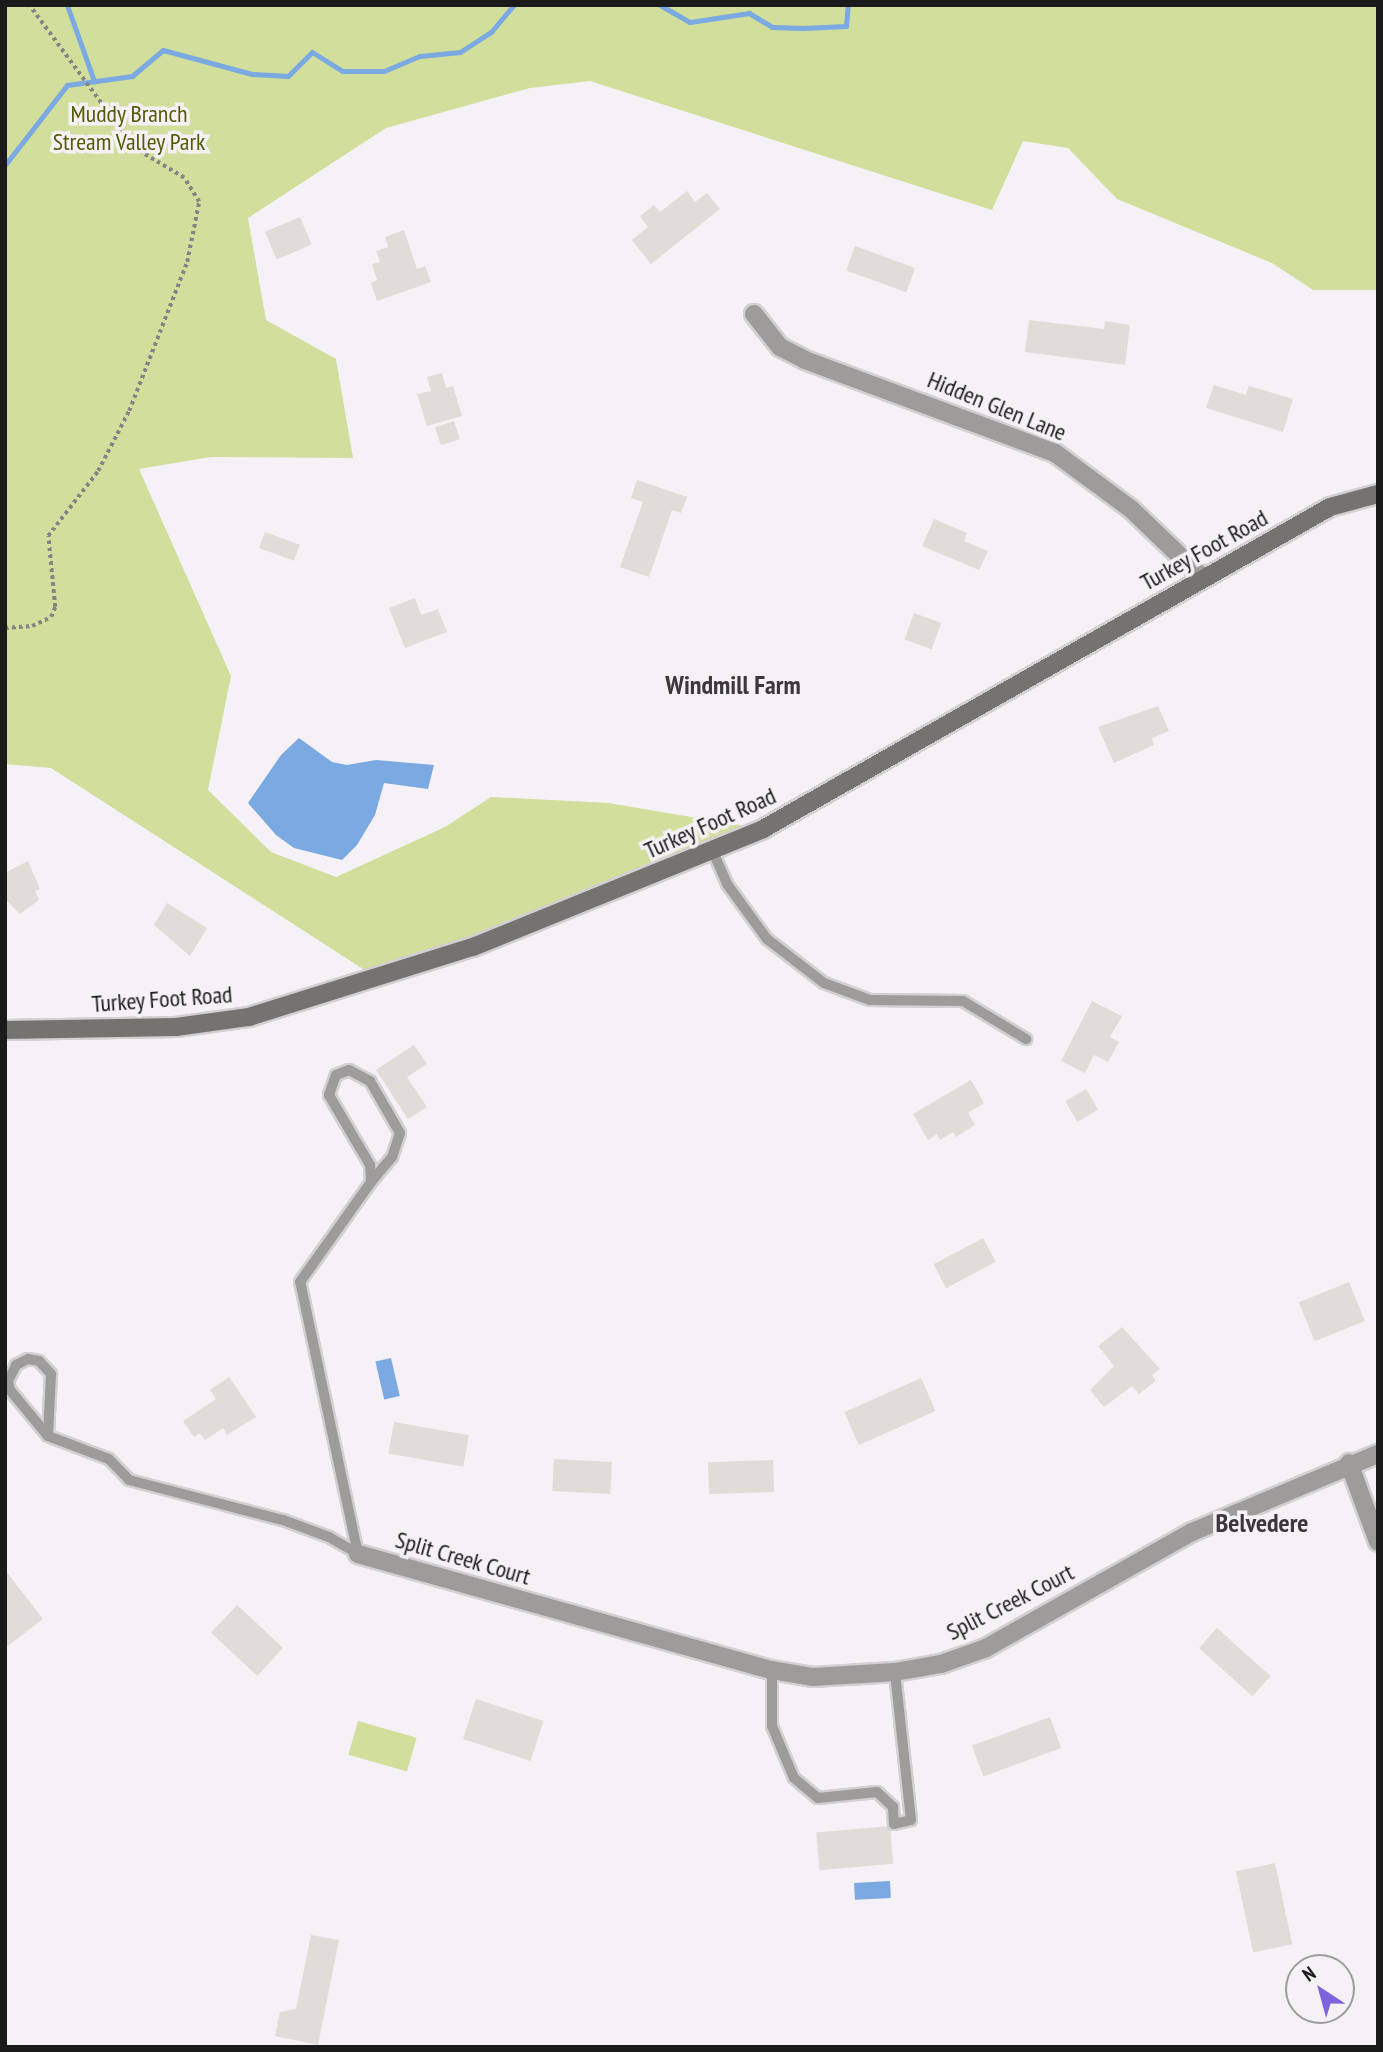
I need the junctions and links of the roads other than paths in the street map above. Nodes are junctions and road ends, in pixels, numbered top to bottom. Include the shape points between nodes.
1 (754, 314) dead end
2 (1378, 494) edge
3 (1203, 578) junction
4 (713, 852) junction
5 (5, 1030) edge
6 (1027, 1039) dead end
7 (371, 1182) junction
8 (48, 1436) junction
9 (1378, 1454) edge
10 (1349, 1462) junction
11 (1378, 1542) edge
12 (358, 1553) junction
13 (772, 1671) junction
14 (895, 1672) junction

1 - 3 street, Hidden Glen Lane via 780,347 804,360 1055,453 1131,509
2 - 3 street, Turkey Foot Road via 1330,507
3 - 4 street, Turkey Foot Road via 849,783
4 - 5 street, Turkey Foot Road via 473,947 262,1014 176,1027
4 - 6 lane via 727,884 767,939 824,984 870,1000 963,1001
7 - 7 lane via 370,1165 329,1095 336,1075 348,1070 370,1081 400,1133 392,1157
7 - 12 lane via 300,1282
8 - 8 lane via 51,1374 39,1361 28,1359 16,1365 8,1381 10,1390
8 - 12 lane via 109,1459 129,1480 283,1520
9 - 10 street, Split Creek Court
10 - 11 street
10 - 14 street, Split Creek Court via 1192,1532 986,1648 941,1664
12 - 13 street, Split Creek Court
13 - 14 street, Split Creek Court via 813,1677
13 - 14 lane via 772,1726 794,1778 818,1798 877,1792 893,1807 894,1824 911,1820

